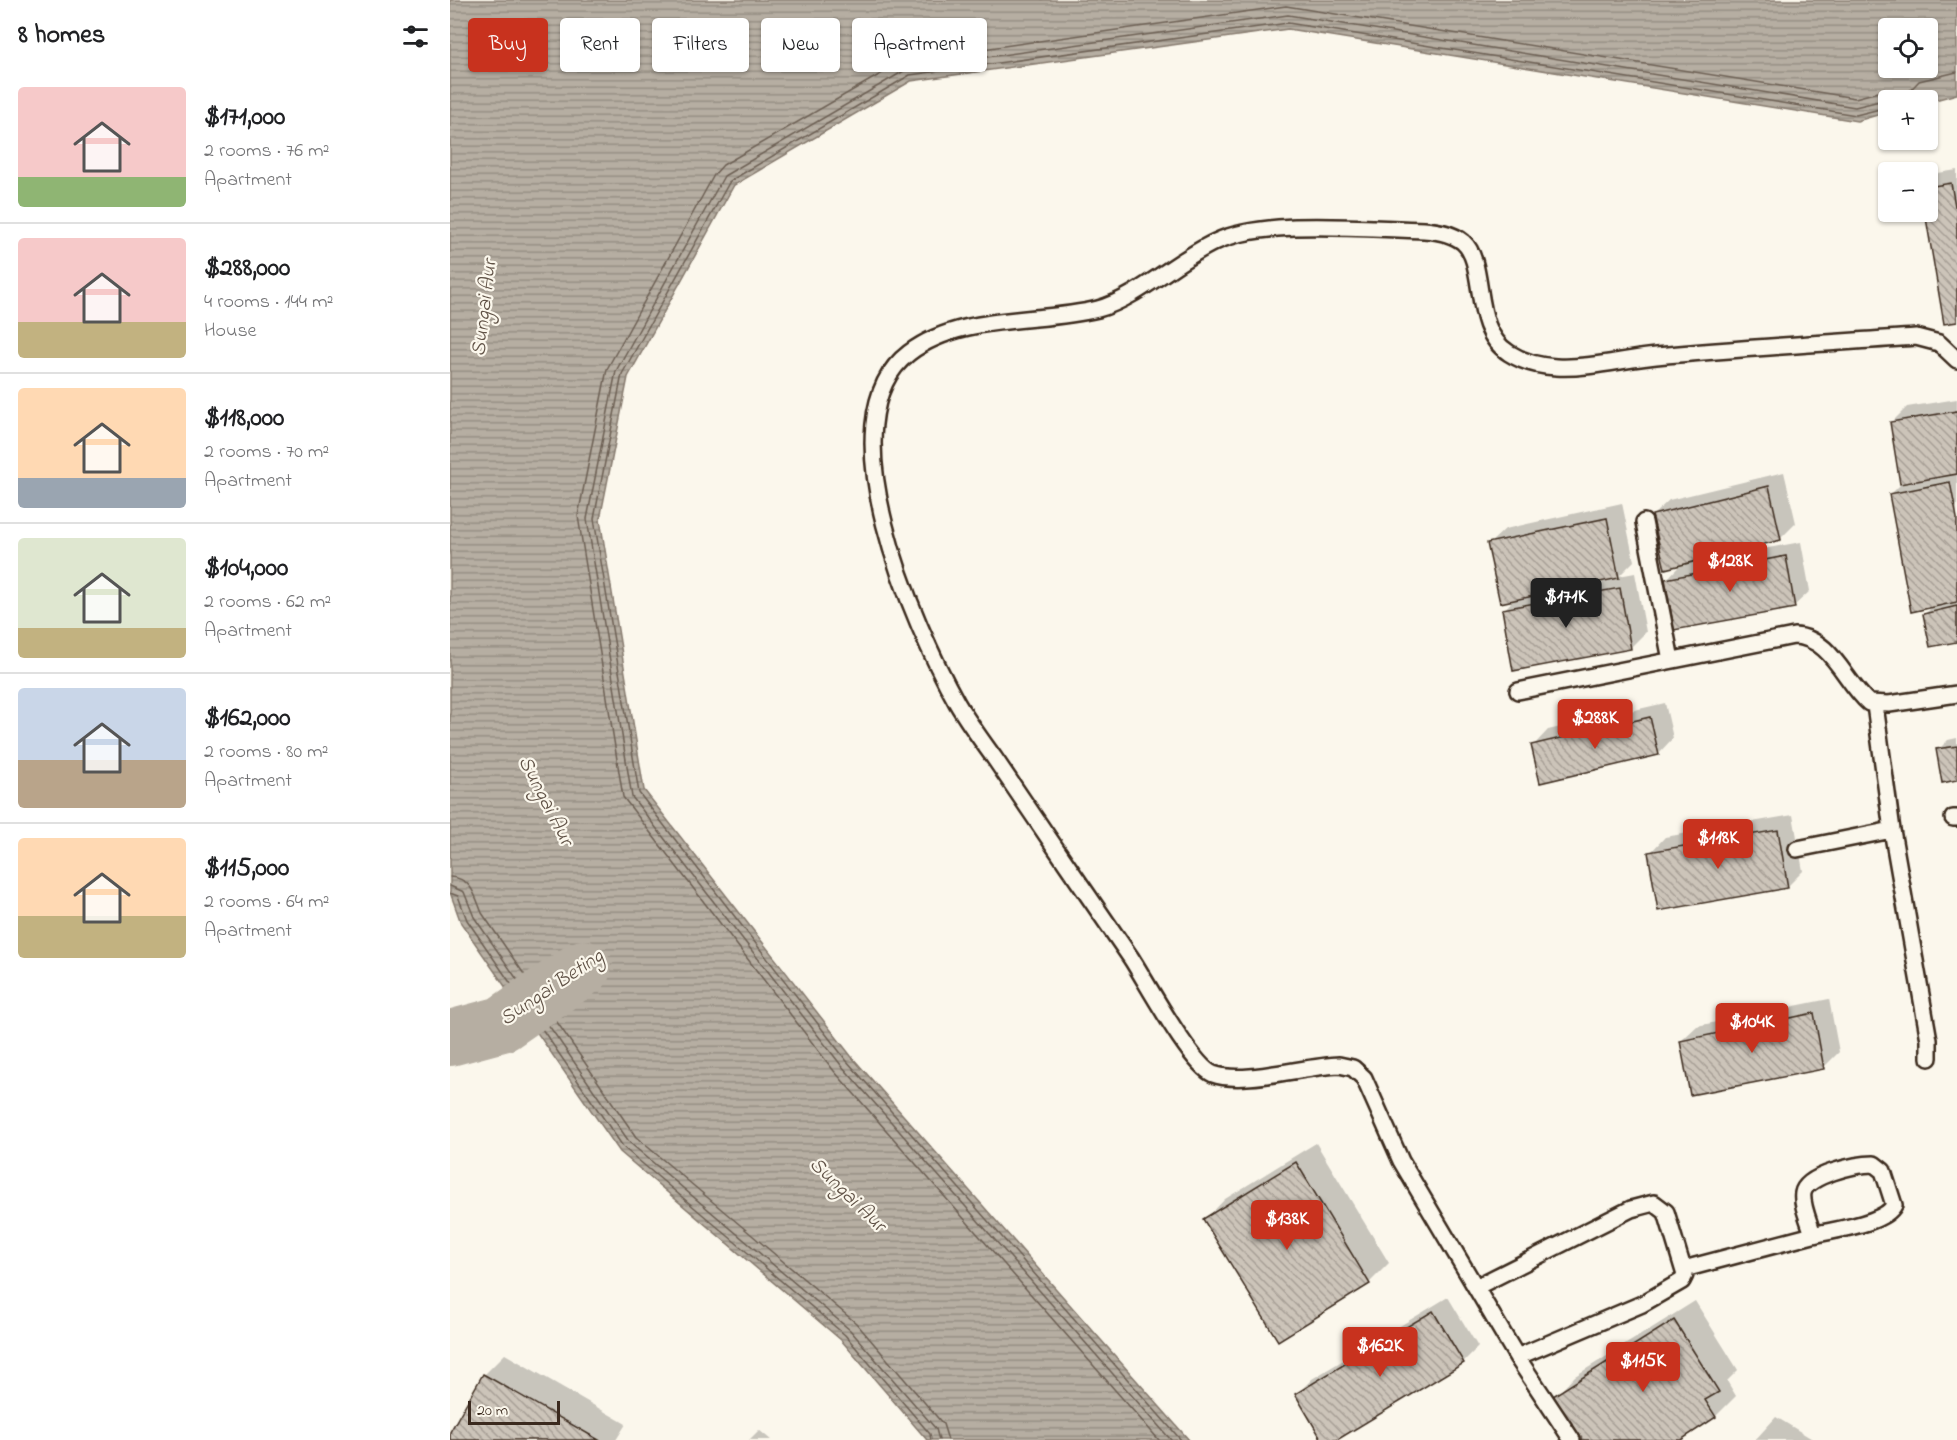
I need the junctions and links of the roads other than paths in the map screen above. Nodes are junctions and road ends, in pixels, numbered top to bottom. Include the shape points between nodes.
1 (1957, 360) edge
2 (1644, 522) dead end
3 (1671, 660) junction
4 (1518, 691) dead end
5 (1957, 694) edge
6 (1875, 705) junction
7 (1893, 830) junction
8 (1797, 849) dead end
9 (1929, 1058) dead end
10 (1813, 1235) junction
11 (1684, 1269) junction
12 (1476, 1287) junction
13 (1517, 1357) junction
14 (1572, 1440) edge

1 - 12 lane via 1939,343 1916,337 1656,356 1558,368 1530,363 1507,352 1493,337 1484,316 1471,252 1462,241 1444,232 1424,230 1282,228 1246,230 1215,242 1103,307 990,321 928,341 907,354 887,376 876,408 874,480 887,536 916,622 958,705 1192,1055 1209,1073 1232,1078 1321,1065 1353,1068 1364,1078 1401,1161
2 - 3 lane
3 - 4 lane
3 - 6 lane via 1803,636 1825,649 1862,697
5 - 6 lane
6 - 7 lane
7 - 8 lane
7 - 9 lane
10 - 10 lane via 1886,1215 1894,1205 1883,1171 1874,1164 1864,1164 1809,1183 1802,1195
10 - 11 lane
11 - 12 lane via 1666,1212 1658,1204 1650,1203
11 - 13 lane via 1682,1281 1642,1304
12 - 13 lane
13 - 14 lane

